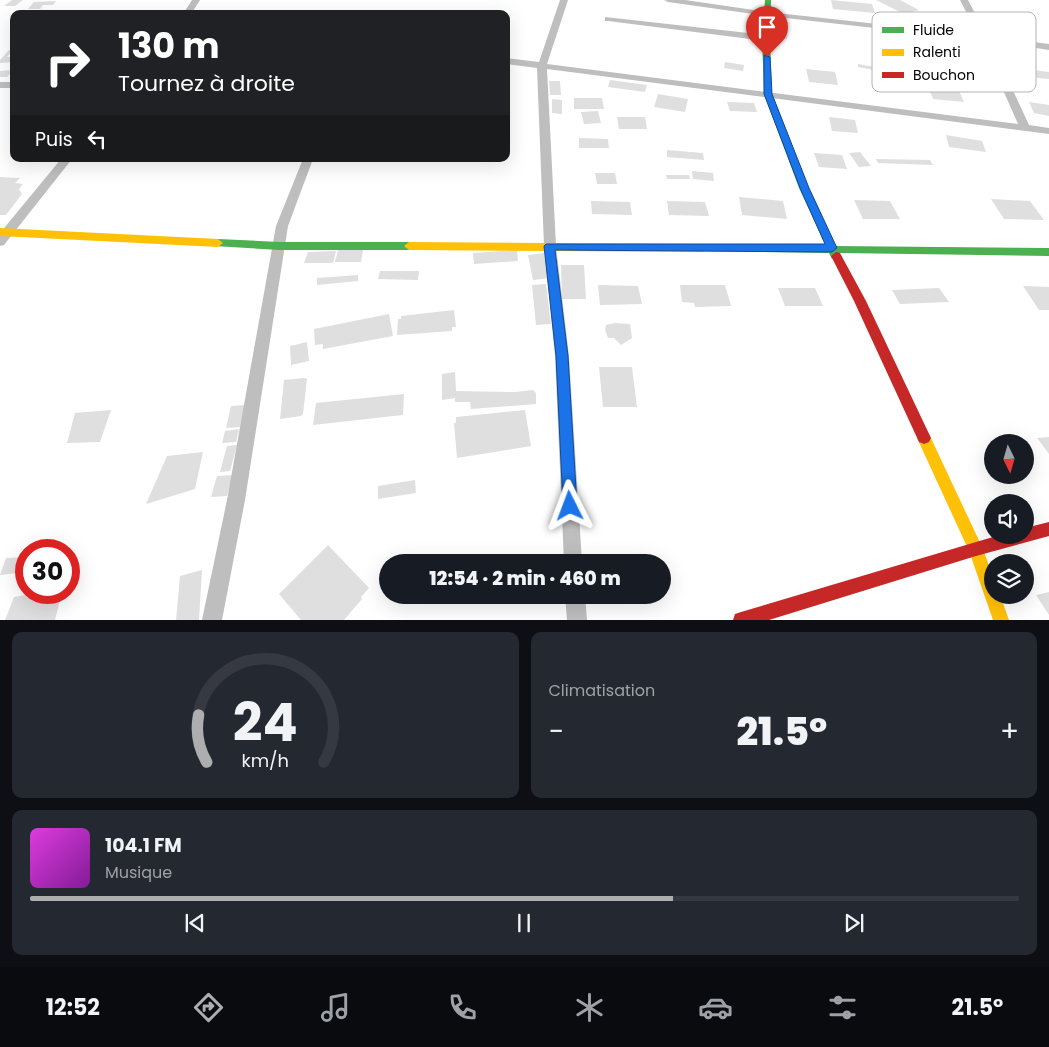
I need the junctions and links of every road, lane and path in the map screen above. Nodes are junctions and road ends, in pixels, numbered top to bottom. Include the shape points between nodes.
1 (564, 0) edge
2 (668, 0) edge
3 (768, 0) edge
4 (964, 0) edge
5 (970, 12) edge
6 (768, 14) junction
7 (608, 19) dead end
8 (872, 26) edge
9 (766, 38) junction
10 (1036, 45) edge
11 (1049, 47) edge
12 (510, 62) edge
13 (542, 66) junction
14 (1009, 92) edge
15 (768, 94) junction
16 (1025, 128) junction
17 (1049, 131) edge
18 (64, 162) edge
19 (307, 162) edge
20 (2, 235) edge
21 (279, 246) junction
22 (550, 246) junction
23 (832, 248) junction
24 (1049, 252) edge
25 (1049, 530) edge
26 (976, 549) junction
27 (574, 554) edge
28 (810, 600) junction
29 (576, 604) edge
30 (212, 620) edge
31 (577, 620) edge
32 (742, 620) edge
33 (799, 620) edge
34 (1001, 620) edge

1 - 13 street
2 - 6 street
3 - 6 street
4 - 5 street
6 - 8 street
6 - 9 street
7 - 9 street
9 - 15 street
10 - 11 street
12 - 13 street
13 - 15 street
13 - 22 street
14 - 16 street
15 - 16 street
15 - 23 street via 804,188
16 - 17 street
18 - 20 street
19 - 21 street via 282,226
20 - 21 street
21 - 22 street
21 - 30 street
22 - 23 street
22 - 27 street via 562,356
23 - 24 street
23 - 26 street
25 - 26 street
26 - 28 street
26 - 34 street
28 - 32 street
28 - 33 street
29 - 31 street

